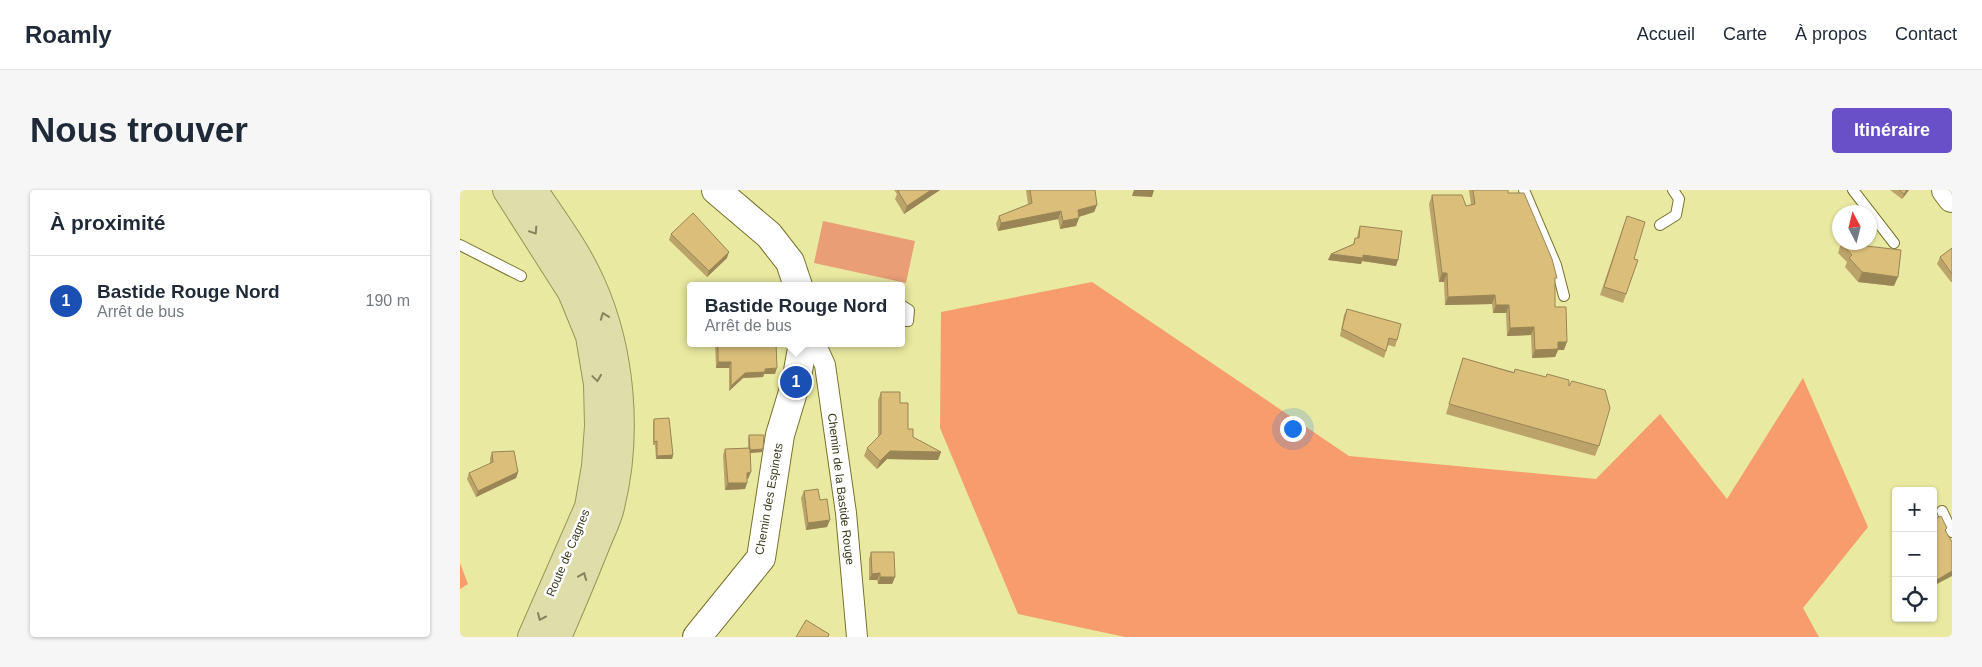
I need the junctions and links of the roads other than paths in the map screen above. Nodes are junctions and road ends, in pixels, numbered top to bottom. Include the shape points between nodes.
1 (507, 190) edge
2 (533, 190) edge
3 (716, 190) edge
4 (1524, 190) edge
5 (1674, 190) edge
6 (1853, 190) edge
7 (1946, 190) edge
8 (1952, 198) edge
9 (1660, 224) dead end
10 (1894, 243) dead end
11 (460, 245) edge
12 (521, 276) dead end
13 (797, 282) edge
14 (1564, 296) dead end
15 (905, 308) edge
16 (905, 321) edge
17 (802, 347) edge
18 (817, 347) edge
19 (1942, 511) dead end
20 (1952, 532) edge
21 (532, 637) edge
22 (557, 637) edge
23 (697, 637) edge
24 (857, 637) edge

1 -> 21 main road, Route de Cagnes via 572,292 590,336 598,384 599,426 589,507
22 -> 2 main road, Route de Cagnes via 610,508 620,424 618,376 606,321 591,282
3 - 13 street via 769,235 790,262
4 - 14 lane via 1556,265
5 - 9 lane via 1679,199 1676,215
6 - 10 lane
7 - 8 street
11 - 12 lane
15 - 16 lane via 909,310 908,321
17 - 23 street, Chemin des Espinets via 796,382 780,435 761,558
18 - 24 street, Chemin de la Bastide Rouge via 824,364 846,513
19 - 20 lane

